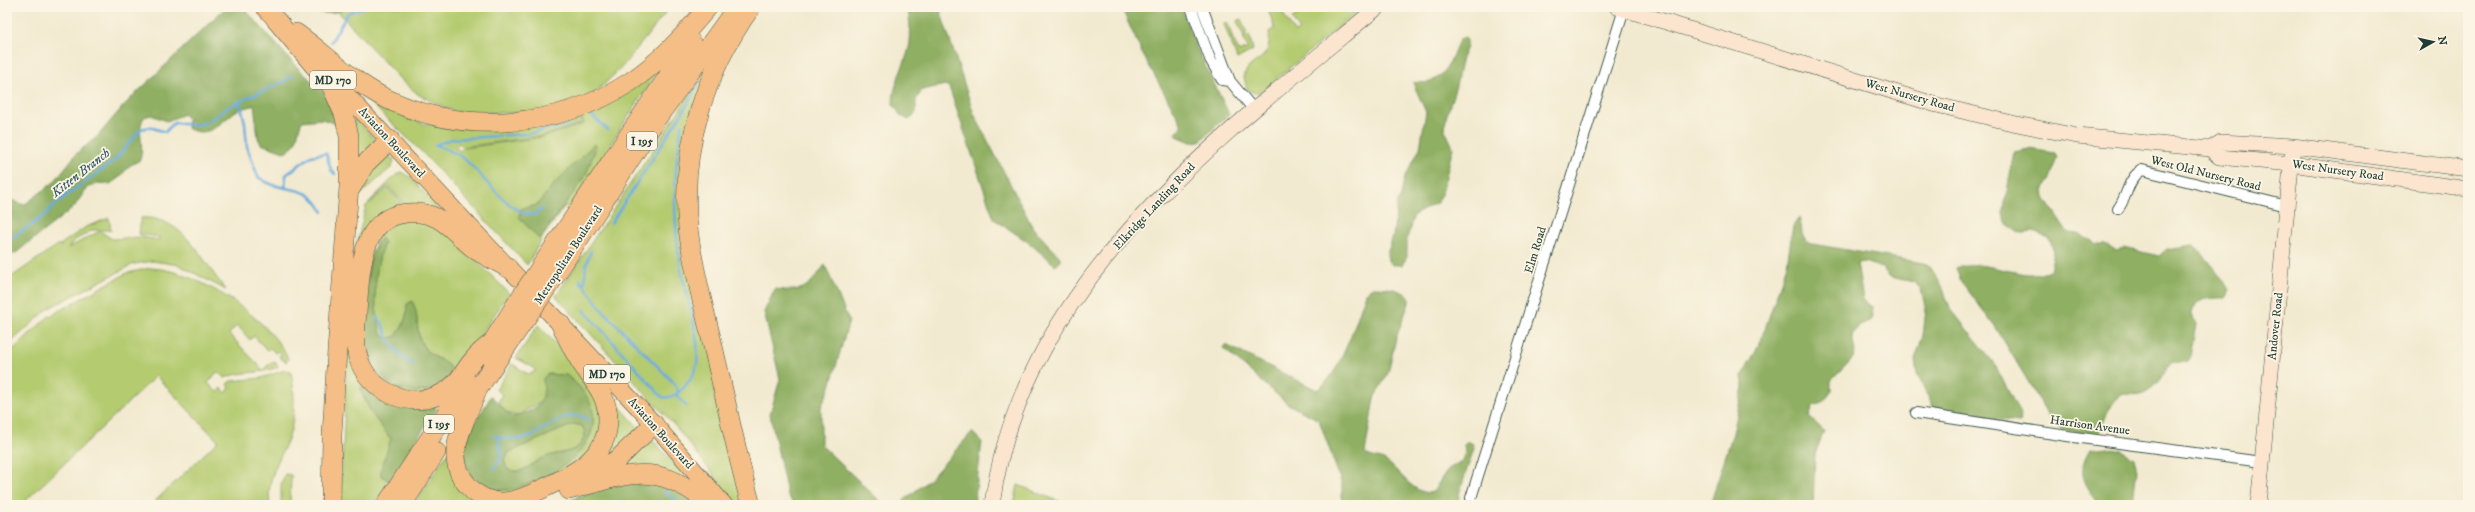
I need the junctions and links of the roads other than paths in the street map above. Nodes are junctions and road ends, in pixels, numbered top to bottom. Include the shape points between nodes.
1 (708, 7) edge
2 (717, 7) edge
3 (738, 7) edge
4 (751, 7) edge
5 (1191, 7) edge
6 (1202, 7) edge
7 (1378, 7) edge
8 (1621, 8) edge
9 (270, 13) edge
10 (1230, 82) junction
11 (1254, 110) junction
12 (390, 140) junction
13 (2292, 146) junction
14 (2210, 149) junction
15 (2291, 164) junction
16 (2468, 169) edge
17 (2468, 189) edge
18 (348, 198) junction
19 (2287, 206) junction
20 (2118, 209) dead end
21 (547, 272) junction
22 (513, 273) joint
23 (547, 310) dead end
24 (521, 312) junction
25 (560, 323) junction
26 (492, 343) junction
27 (478, 388) junction
28 (1916, 413) dead end
29 (654, 424) junction
30 (2262, 462) junction
31 (569, 490) junction
32 (1471, 498) dead end
33 (331, 505) edge
34 (386, 505) edge
35 (402, 505) edge
36 (534, 505) edge
37 (711, 505) edge
38 (724, 505) edge
39 (751, 505) edge
40 (992, 505) edge
41 (2258, 505) edge

1 - 9 highway via 669,51 611,93 552,115 495,122 445,118 396,103 357,82 323,52
2 - 21 highway, Metropolitan Boulevard / I 195 via 677,62
3 - 21 highway, Metropolitan Boulevard / I 195
4 - 39 highway via 723,52 702,103 691,146 687,201 694,264
5 - 10 street via 1215,69 1222,80
6 - 10 street
7 - 11 main road, Elkridge Landing Road
8 - 14 main road, West Nursery Road via 1937,105 2012,123 2077,136
8 - 32 street, Elm Road
9 - 12 main road, Aviation Boulevard / MD 170
9 - 18 highway via 332,87 338,100 349,136
10 - 11 street
11 - 40 main road, Elkridge Landing Road via 1169,187 1127,231 1052,334 1014,414
12 - 18 highway via 358,172
12 - 22 main road, Aviation Boulevard / MD 170
13 - 14 main road, West Nursery Road via 2221,142
13 - 15 main road, Andover Road
13 - 16 main road, West Nursery Road
14 - 15 main road, West Nursery Road via 2219,157
15 - 17 main road, West Nursery Road
15 - 19 main road, Andover Road
18 - 33 highway via 334,389
19 - 20 street, West Old Nursery Road via 2142,170 2134,174 2125,201
19 - 30 main road, Andover Road
21 - 24 highway, Metropolitan Boulevard / I 195, bridge
22 - 26 highway via 477,251 440,220 419,213 399,215 381,225 369,238 363,252 356,343 362,366 375,385 389,394 404,398 421,400 436,396 452,387 475,357
23 - 25 main road, Aviation Boulevard / MD 170
24 - 26 highway, Metropolitan Boulevard / I 195
24 - 27 highway, Metropolitan Boulevard / I 195
25 - 27 highway via 576,356 600,389 606,408 608,420 605,436 599,450 589,462 550,486 514,500 496,501 475,492 460,474 456,451
25 - 29 main road, Aviation Boulevard / MD 170
26 - 34 highway, Metropolitan Boulevard / I 195
27 - 35 highway, Metropolitan Boulevard / I 195
28 - 30 street, Harrison Avenue
29 - 31 highway via 618,459
29 - 38 main road, Aviation Boulevard / MD 170
30 - 41 main road, Andover Road
31 - 36 highway
31 - 37 highway via 618,476 651,474 681,483

